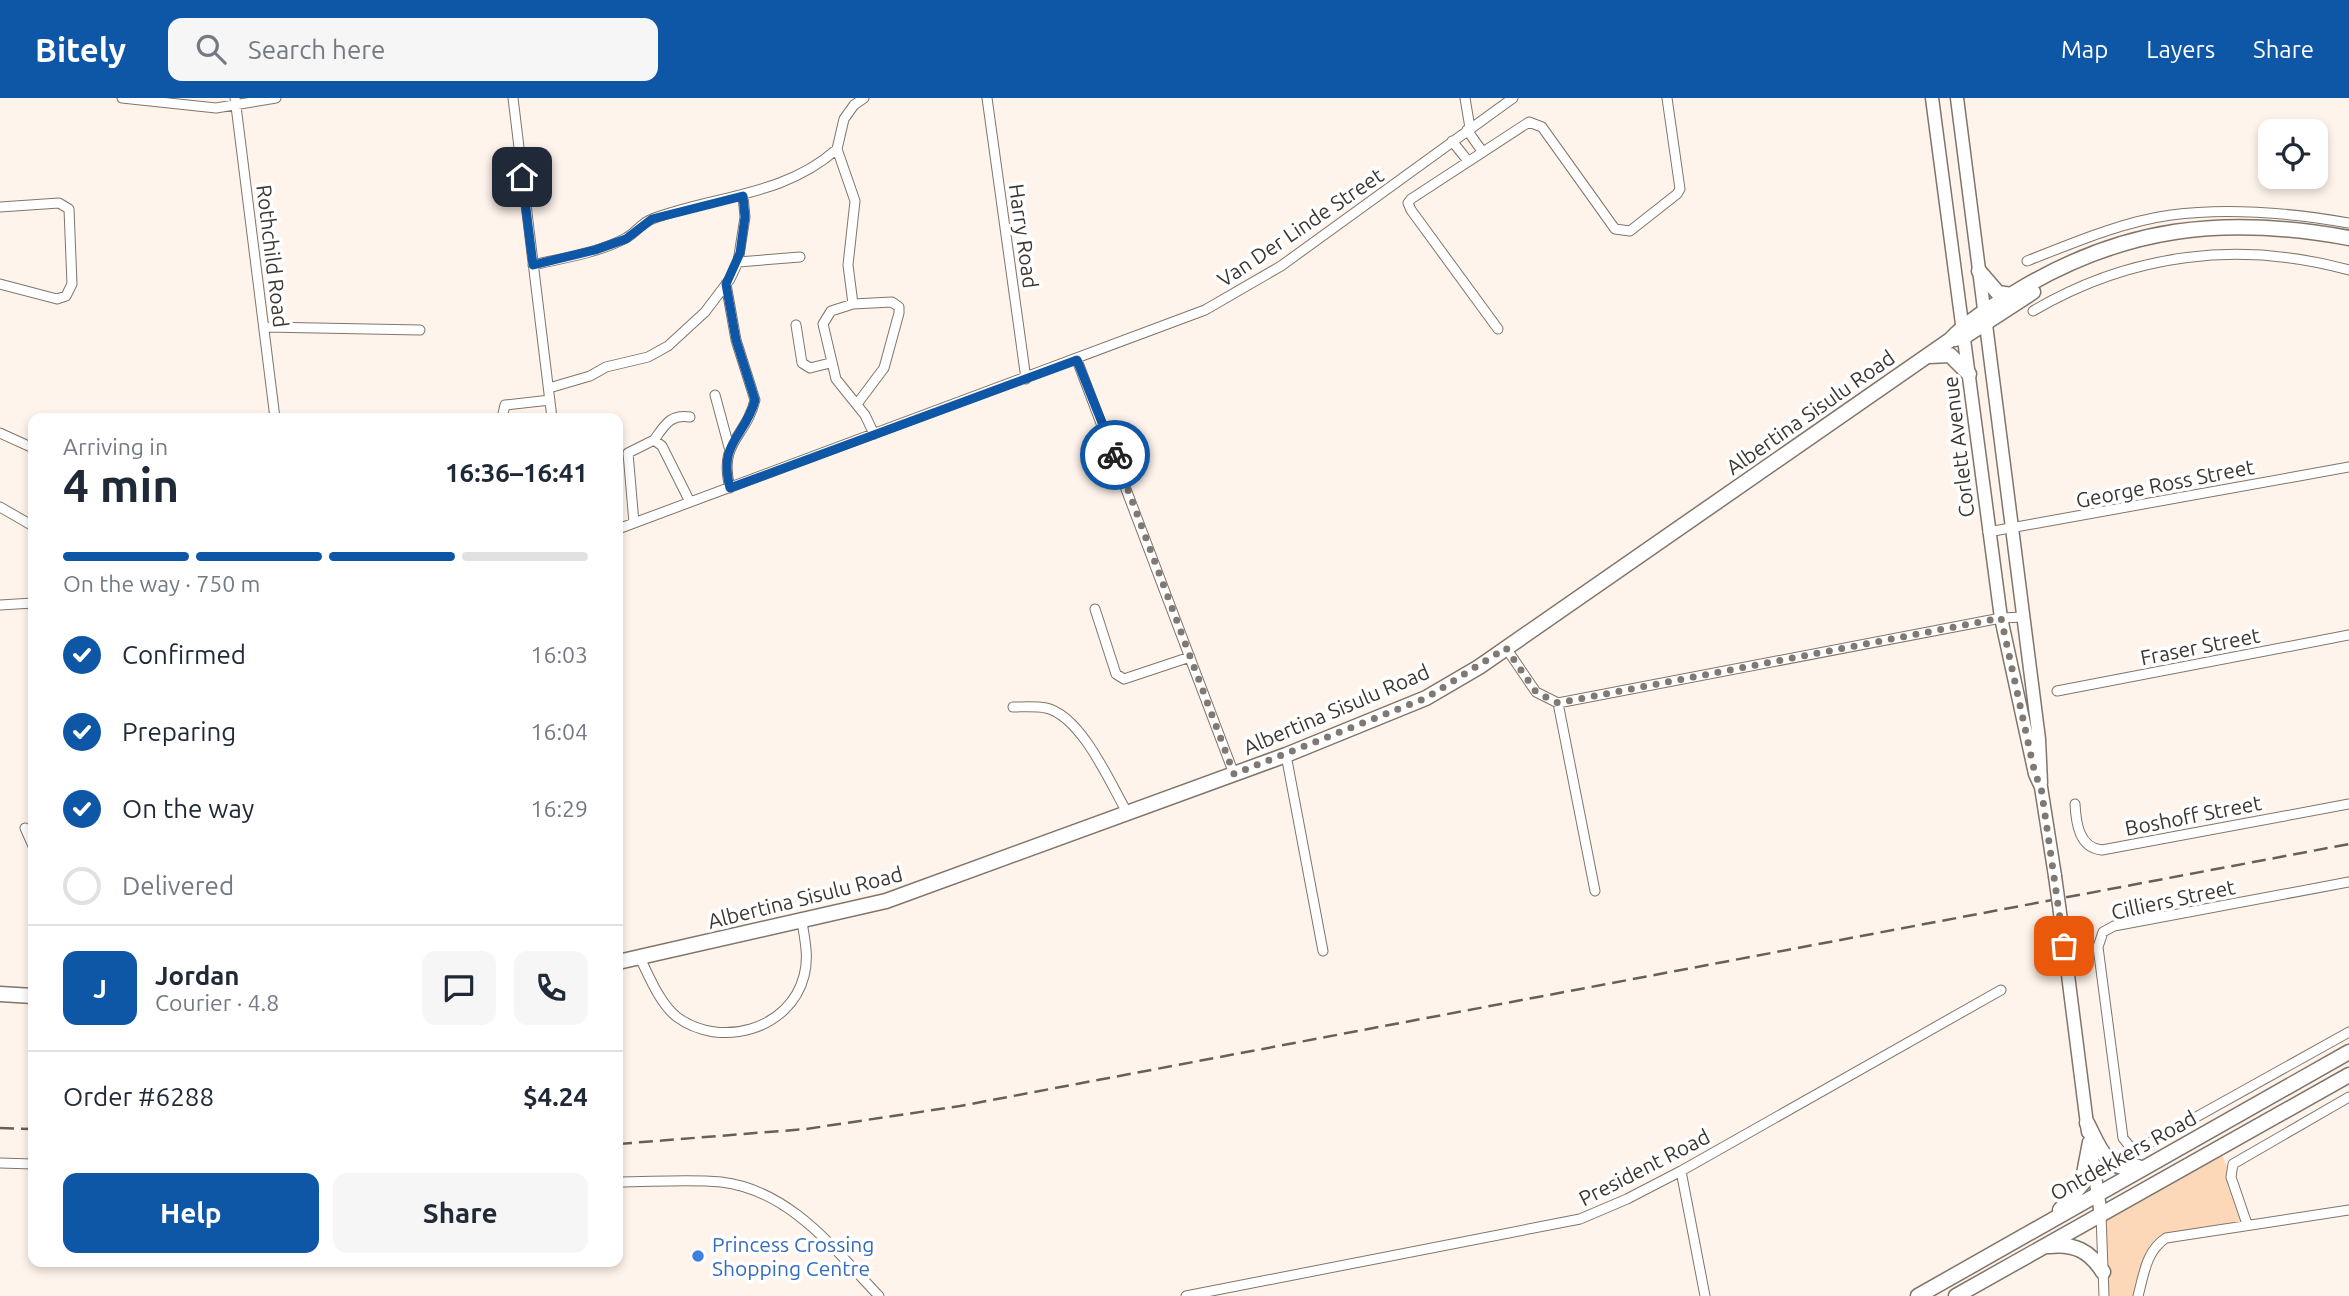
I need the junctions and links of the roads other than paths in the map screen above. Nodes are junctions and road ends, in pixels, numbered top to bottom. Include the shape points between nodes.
1 (122, 98) edge
2 (276, 98) edge
3 (513, 98) edge
4 (863, 98) edge
5 (988, 98) edge
6 (1465, 98) edge
7 (1513, 98) edge
8 (1667, 98) edge
9 (1932, 98) edge
10 (1957, 98) edge
11 (235, 100) edge
12 (1469, 129) junction
13 (1452, 141) junction
14 (837, 149) junction
15 (1482, 151) junction
16 (1468, 161) junction
17 (743, 196) junction
18 (0, 208) edge
19 (2349, 223) edge
20 (2349, 238) edge
21 (2349, 247) edge
22 (800, 257) dead end
23 (2027, 261) dead end
24 (738, 262) junction
25 (533, 265) junction
26 (2349, 270) edge
27 (1979, 271) junction
28 (0, 284) edge
29 (726, 284) junction
30 (2011, 295) junction
31 (853, 304) junction
32 (2033, 311) dead end
33 (1985, 317) junction
34 (796, 325) dead end
35 (265, 327) junction
36 (1498, 329) dead end
37 (420, 330) dead end
38 (1959, 335) junction
39 (1924, 358) junction
40 (1077, 360) junction
41 (830, 363) junction
42 (1969, 374) junction
43 (1026, 379) junction
44 (549, 388) junction
45 (715, 395) dead end
46 (550, 400) junction
47 (857, 404) junction
48 (274, 413) edge
49 (503, 413) edge
50 (551, 413) edge
51 (690, 417) dead end
52 (0, 433) edge
53 (874, 434) junction
54 (654, 440) junction
55 (28, 446) edge
56 (729, 447) junction
57 (2349, 467) edge
58 (730, 488) junction
59 (690, 502) junction
60 (0, 507) edge
61 (28, 523) edge
62 (634, 523) junction
63 (623, 527) edge
64 (2012, 530) junction
65 (1988, 532) junction
66 (28, 603) edge
67 (0, 605) edge
68 (1095, 609) dead end
69 (2023, 617) junction
70 (2001, 618) junction
71 (2349, 635) edge
72 (1506, 648) junction
73 (1190, 657) junction
74 (2057, 691) dead end
75 (1558, 703) junction
76 (1013, 707) dead end
77 (1286, 755) junction
78 (1234, 774) junction
79 (2041, 787) junction
80 (2075, 804) dead end
81 (2349, 804) edge
82 (1128, 814) junction
83 (25, 828) dead end
84 (28, 834) edge
85 (2349, 881) edge
86 (1595, 891) dead end
87 (802, 922) junction
88 (1323, 951) dead end
89 (640, 958) junction
90 (623, 961) edge
91 (2001, 990) dead end
92 (0, 994) edge
93 (28, 996) edge
94 (2349, 1032) edge
95 (2349, 1052) edge
96 (2349, 1075) edge
97 (2349, 1097) edge
98 (2087, 1123) junction
99 (2090, 1142) junction
100 (2136, 1149) joint
101 (0, 1163) edge
102 (28, 1164) edge
103 (2149, 1164) junction
104 (1681, 1171) junction
105 (623, 1182) edge
106 (2096, 1194) junction
107 (2349, 1210) edge
108 (2101, 1215) junction
109 (2247, 1224) junction
110 (2043, 1225) junction
111 (2045, 1247) junction
112 (2103, 1272) junction
113 (1232, 1291) edge
114 (880, 1296) edge
115 (1186, 1296) edge
116 (1705, 1296) edge
117 (1918, 1296) edge
118 (1956, 1296) edge
119 (2104, 1296) edge
120 (2138, 1296) edge

1 - 11 street via 216,108
2 - 11 street
3 - 25 street
4 - 14 street via 844,120
5 - 43 street, Harry Road
6 - 12 street
7 - 12 street, Van Der Linde Street
8 - 15 street via 1680,189 1625,232 1615,229 1535,123 1523,123
9 - 38 street, Corlett Avenue
10 - 27 street, Corlett Avenue
11 - 35 street, Rothchild Road
12 - 13 street, Van Der Linde Street
12 - 15 street
13 - 16 street
13 - 40 street, Van Der Linde Street via 1245,289 1205,310
14 - 17 street via 809,168
14 - 31 street via 855,201 848,265
15 - 16 street
16 - 36 street via 1408,203
17 - 24 street via 745,217
17 - 25 street via 652,219 626,239
18 - 28 street via 59,203 69,209 72,284 66,296 57,299
19 - 23 street via 2303,215 2172,215 2101,232
20 - 30 main road, Albertina Sisulu Road via 2276,226 2164,233 2082,257
21 - 33 main road, Albertina Sisulu Road via 2250,234 2205,234 2151,243 2089,263
22 - 24 street
24 - 29 street
25 - 44 street
26 - 32 street via 2260,253 2193,256 2131,268
27 - 30 main road via 1998,293
27 - 33 street, Corlett Avenue
29 - 44 street via 705,312 668,346 648,357
29 - 56 street via 736,340 755,400
30 - 33 main road, Albertina Sisulu Road
31 - 41 street via 831,311 824,321
31 - 47 street via 887,301 896,304 899,313 881,374
33 - 38 main road, Albertina Sisulu Road
33 - 64 street, Corlett Avenue
34 - 41 street via 802,363 810,368
35 - 37 street
35 - 48 street, Rothchild Road
38 - 39 main road, Albertina Sisulu Road
38 - 42 street, Corlett Avenue
39 - 42 main road via 1950,355
39 - 72 main road, Albertina Sisulu Road
40 - 43 street, Van Der Linde Street
40 - 73 street
41 - 47 street via 836,379
42 - 65 street, Corlett Avenue
43 - 53 street, Van Der Linde Street
44 - 46 street
45 - 56 street
46 - 49 street via 505,405
46 - 50 street
47 - 53 street
51 - 54 street via 670,418
52 - 55 street
53 - 58 street, Van Der Linde Street
54 - 59 street via 663,446
54 - 62 street via 628,453
56 - 58 street via 726,473
57 - 64 street, George Ross Street
58 - 59 street, Van Der Linde Street
59 - 62 street, Van Der Linde Street
60 - 61 street
62 - 63 street, Van Der Linde Street
64 - 65 street, George Ross Street
64 - 69 street, Corlett Avenue
65 - 70 street, Corlett Avenue
66 - 67 street
68 - 73 street via 1116,674 1124,679
69 - 70 street
69 - 79 street, Corlett Avenue via 2043,772
70 - 75 street
70 - 79 street, Corlett Avenue
71 - 74 street, Fraser Street
72 - 75 street via 1536,692
72 - 77 main road, Albertina Sisulu Road via 1426,698
73 - 78 street
75 - 86 street
76 - 82 street via 1049,709 1072,726 1089,745
77 - 78 main road, Albertina Sisulu Road
77 - 88 street
78 - 82 main road, Albertina Sisulu Road
79 - 98 street, Corlett Avenue, bridge
80 - 81 street, Boshoff Street via 2084,842 2102,850
82 - 87 main road, Albertina Sisulu Road via 886,901
83 - 84 street
85 - 100 street, Cilliers Street via 2121,924 2103,932 2098,947 2123,1138
87 - 89 main road, Albertina Sisulu Road
87 - 89 street via 807,952 804,977 791,1002 766,1022 735,1034 713,1032 675,1015
89 - 90 main road, Albertina Sisulu Road
91 - 104 street, President Road
92 - 93 main road
94 - 100 street, Ontdekkers Road
95 - 103 main road, Ontdekkers Road
96 - 108 main road, Ontdekkers Road
97 - 109 street via 2233,1164 2231,1177
98 - 99 street, Corlett Avenue
98 - 103 main road via 2115,1166 2127,1169
99 - 106 street, Corlett Avenue
99 - 110 main road via 2082,1184
101 - 102 street
103 - 106 main road, Ontdekkers Road
104 - 113 street, President Road via 1580,1219
104 - 116 street
105 - 114 street via 723,1182 768,1195 811,1226
106 - 108 street, Corlett Avenue
106 - 110 main road, Ontdekkers Road
107 - 109 street
108 - 111 main road, Ontdekkers Road
108 - 112 street, Corlett Avenue
109 - 120 street via 2162,1240 2147,1262
110 - 117 main road, Ontdekkers Road
111 - 112 main road via 2080,1249 2093,1257
111 - 118 main road, Ontdekkers Road
112 - 119 street, Corlett Avenue
113 - 115 street, President Road

